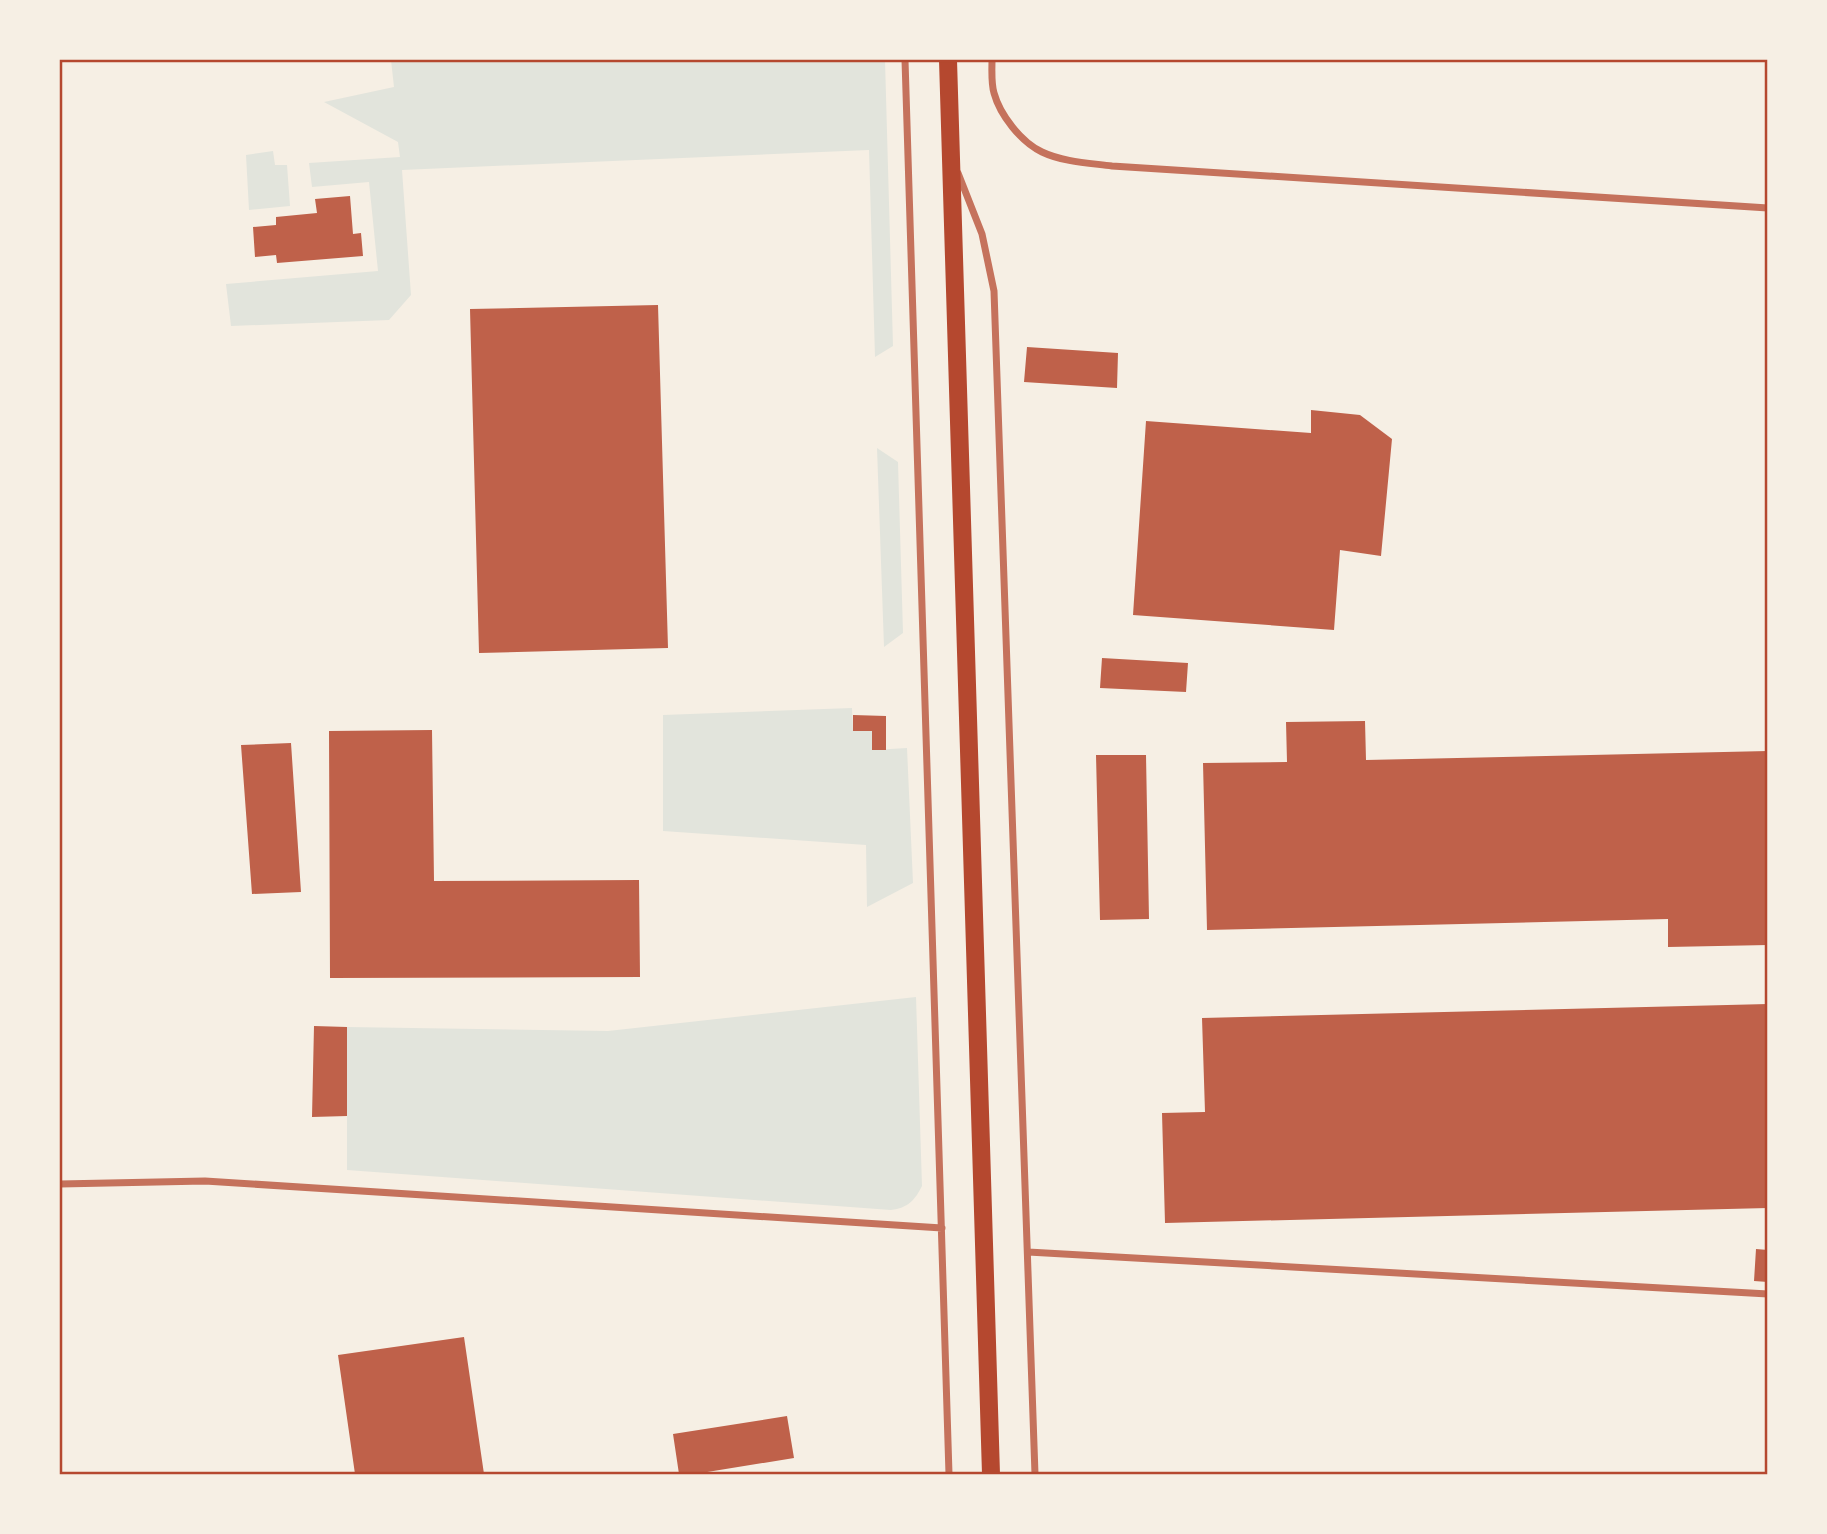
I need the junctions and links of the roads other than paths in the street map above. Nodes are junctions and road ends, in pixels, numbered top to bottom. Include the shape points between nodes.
1 (905, 60) edge
2 (948, 60) edge
3 (992, 60) edge
4 (951, 154) junction
5 (1768, 208) edge
6 (60, 1184) edge
7 (942, 1228) junction
8 (1028, 1252) junction
9 (1768, 1294) edge
10 (949, 1475) edge
11 (991, 1475) edge
12 (1035, 1475) edge

1 - 7 street
2 - 4 main road
3 - 5 street via 993,92 1006,118 1041,152 1074,162
4 - 8 street via 982,234 994,291
4 - 11 main road
6 - 7 street via 205,1181
7 - 10 street
8 - 9 street
8 - 12 street

